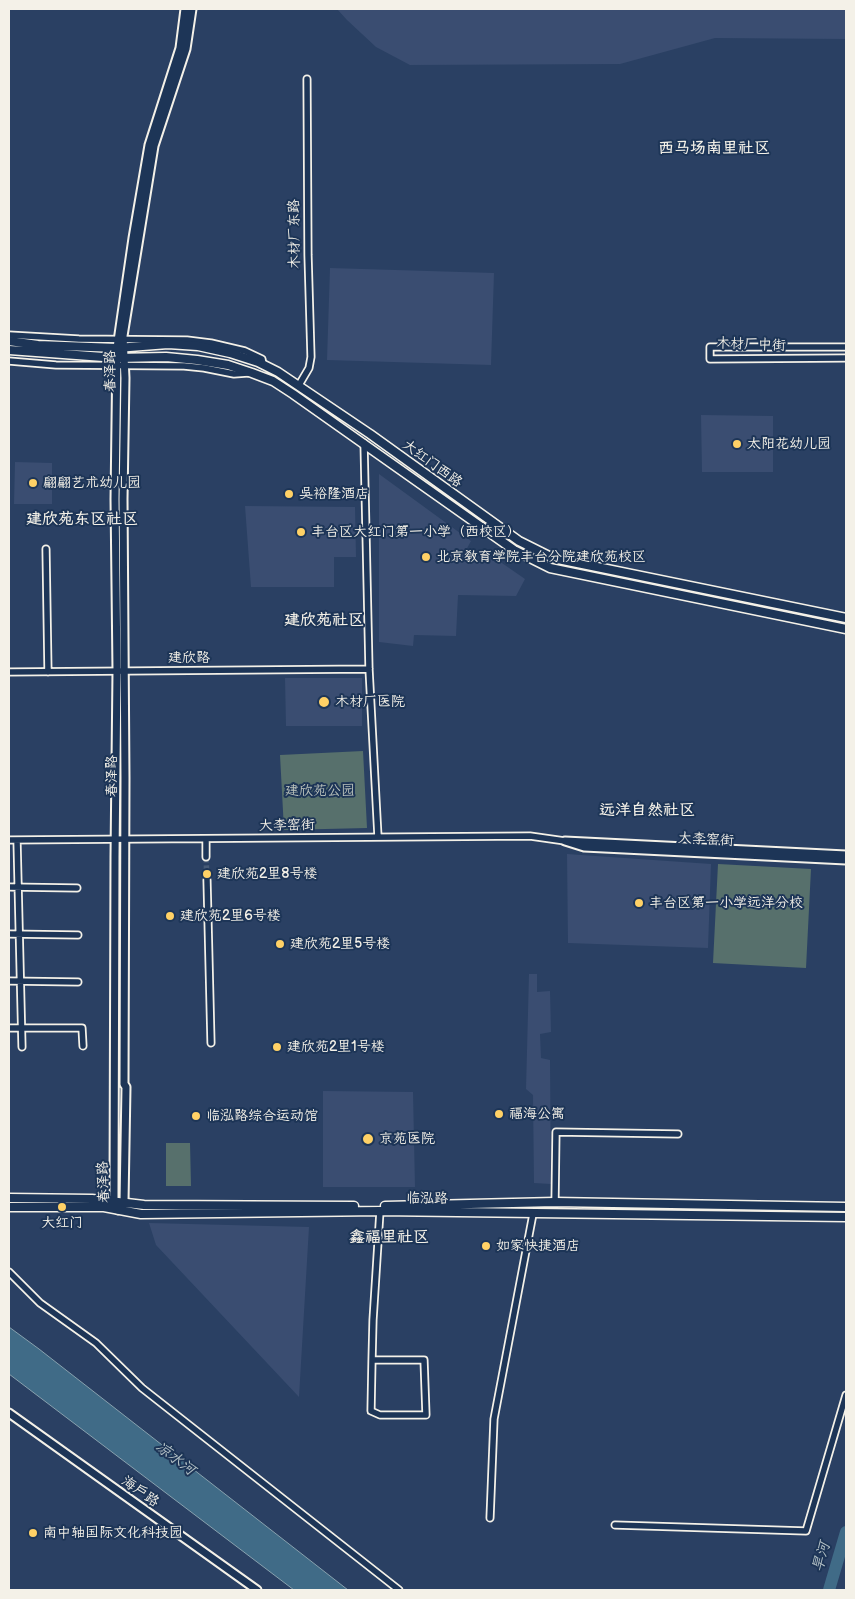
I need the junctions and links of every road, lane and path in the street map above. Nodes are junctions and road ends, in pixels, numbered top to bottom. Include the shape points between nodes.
1 (185, 9) edge
2 (192, 9) edge
3 (307, 79) dead end
4 (9, 335) edge
5 (9, 341) edge
6 (121, 344) junction
7 (846, 347) edge
8 (9, 350) edge
9 (846, 358) edge
10 (9, 361) edge
11 (121, 361) junction
12 (299, 385) junction
13 (364, 443) junction
14 (46, 549) dead end
15 (846, 618) edge
16 (846, 629) edge
17 (369, 669) junction
18 (121, 671) junction
19 (9, 672) edge
20 (48, 672) junction
21 (378, 837) junction
22 (116, 838) junction
23 (124, 838) junction
24 (206, 839) junction
25 (9, 840) edge
26 (17, 840) junction
27 (565, 841) junction
28 (846, 855) edge
29 (206, 857) tunnel mouth
30 (846, 860) edge
31 (206, 880) tunnel mouth
32 (9, 887) edge
33 (18, 887) junction
34 (77, 888) dead end
35 (9, 934) edge
36 (19, 934) junction
37 (78, 935) dead end
38 (9, 981) edge
39 (20, 981) junction
40 (78, 982) dead end
41 (9, 1028) edge
42 (21, 1028) junction
43 (211, 1043) dead end
44 (83, 1046) dead end
45 (22, 1047) dead end
46 (678, 1134) dead end
47 (9, 1198) edge
48 (114, 1200) junction
49 (124, 1202) junction
50 (555, 1202) junction
51 (9, 1207) edge
52 (846, 1208) edge
53 (118, 1210) junction
54 (380, 1211) junction
55 (533, 1214) junction
56 (846, 1217) edge
57 (9, 1272) edge
58 (372, 1360) junction
59 (846, 1395) edge
60 (9, 1413) edge
61 (490, 1518) dead end
62 (615, 1525) dead end
63 (257, 1590) edge
64 (399, 1590) edge

1 - 6 street, 春泽路 via 180,48 149,145 132,238
2 - 6 street, 春泽路 via 186,49 154,146
3 - 12 street, 木材厂东路 via 311,357
4 - 6 street
5 - 6 main road, 大红门西路
6 - 11 street, 春泽路
6 - 12 main road, 大红门西路 via 203,344 264,365
7 - 9 street, 木材厂中街 via 710,347 710,359
8 - 11 main road, 大红门西路
10 - 11 street via 30,364
11 - 13 main road, 大红门西路 via 166,357 228,365 252,373 273,381
11 - 18 street, 春泽路 via 115,499
12 - 15 main road, 大红门西路 via 519,541 553,558
13 - 16 main road, 大红门西路 via 514,550 550,568
13 - 17 street
14 - 20 street
17 - 18 street, 建欣路
17 - 21 street
18 - 20 street, 建欣路
18 - 22 street, 春泽路
18 - 23 street, 春泽路
19 - 20 street, 建欣路
21 - 24 street, 大李窑街
21 - 27 street, 大李窑街 via 530,836
22 - 23 street, 大李窑街
22 - 26 street, 大李窑街
22 - 48 street, 春泽路
23 - 24 street, 大李窑街
23 - 49 street, 春泽路
24 - 29 street
25 - 26 street, 大李窑街
26 - 33 street
27 - 28 street, 大李窑街
27 - 30 street, 大李窑街 via 584,847
31 - 43 street
32 - 33 street
33 - 34 street
33 - 36 street
35 - 36 street
36 - 37 street
36 - 39 street
38 - 39 street
39 - 40 street
39 - 42 street
41 - 42 street
42 - 44 street via 82,1028
42 - 45 street
46 - 50 street via 556,1132
47 - 48 main road, 临泓路
48 - 49 main road, 临泓路
48 - 53 street, 春泽路
49 - 50 main road, 临泓路 via 144,1205 361,1206
49 - 53 street, 春泽路
50 - 52 main road, 临泓路
51 - 53 main road, 临泓路 via 104,1207
53 - 54 main road, 临泓路 via 142,1214
54 - 55 main road, 临泓路
54 - 58 street
55 - 56 main road, 临泓路
55 - 61 street via 494,1419
57 - 64 street via 40,1303 96,1343 142,1388
58 - 58 street via 371,1411 426,1415 424,1360
59 - 62 street via 806,1532
60 - 63 street, 海户路

